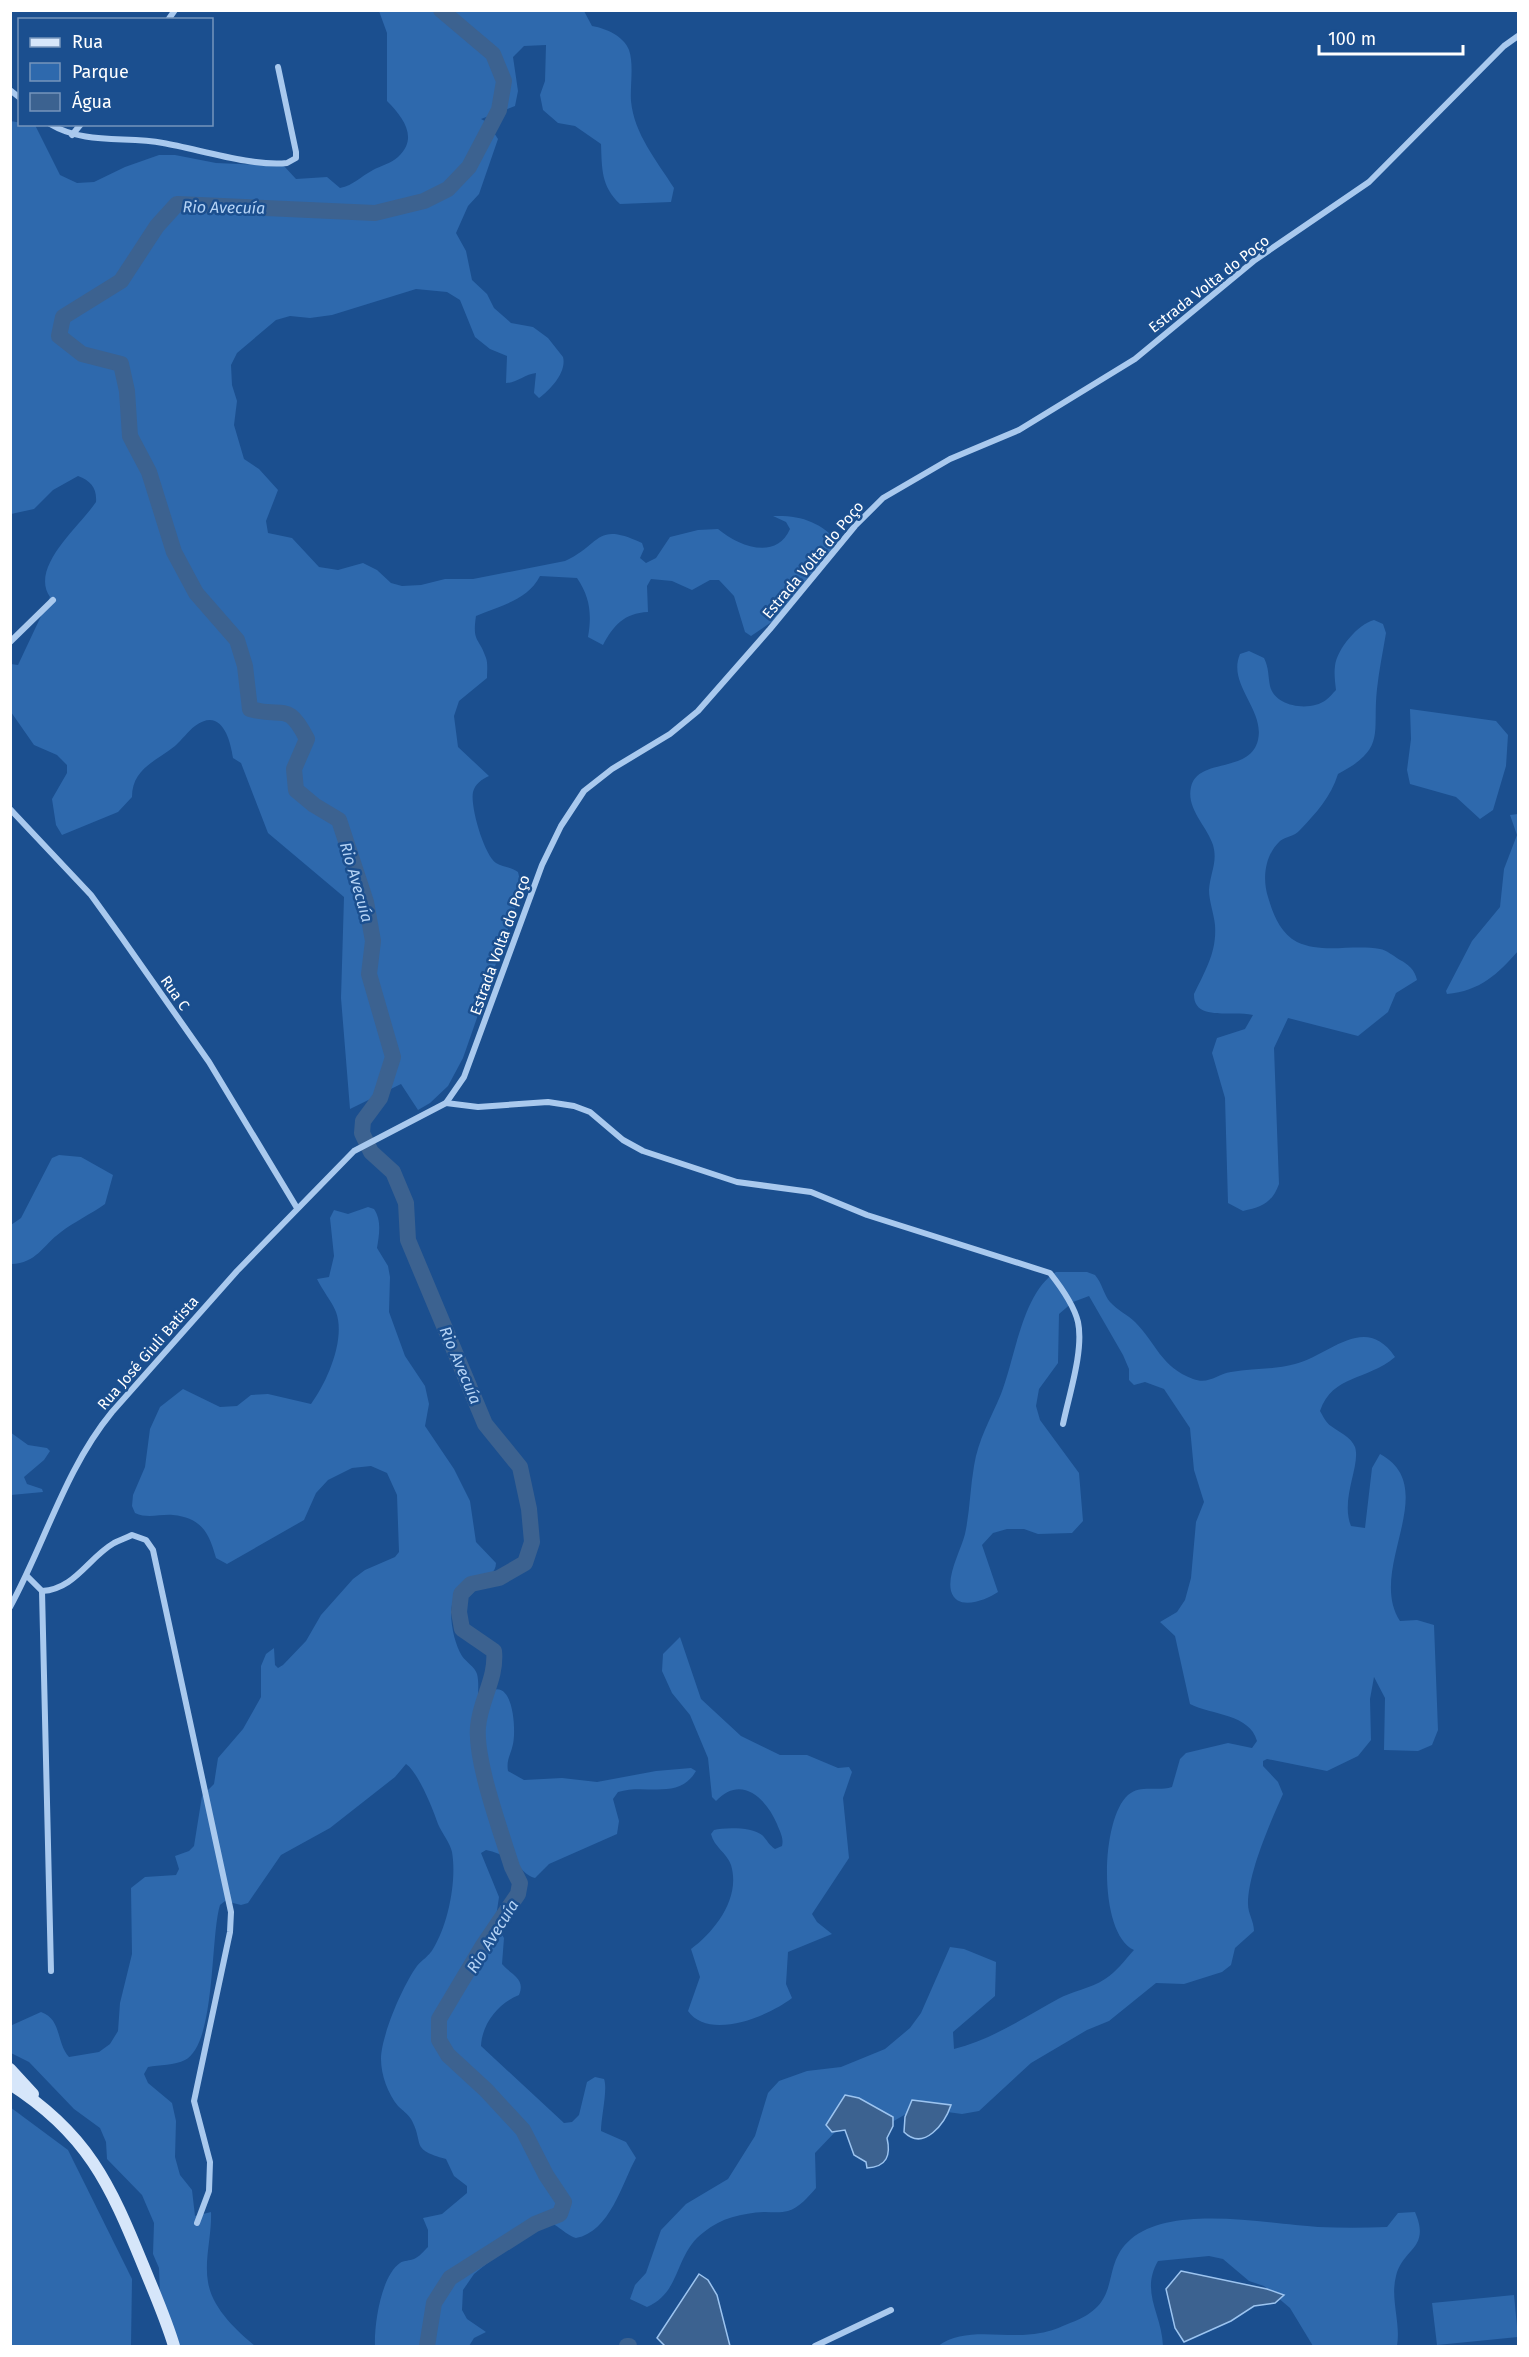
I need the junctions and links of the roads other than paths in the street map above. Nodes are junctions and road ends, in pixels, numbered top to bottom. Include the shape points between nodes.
1 (1518, 36) edge
2 (278, 67) dead end
3 (54, 126) edge
4 (79, 126) edge
5 (72, 135) junction
6 (53, 600) dead end
7 (10, 642) edge
8 (10, 809) edge
9 (446, 1103) junction
10 (354, 1151) joint
11 (297, 1208) junction
12 (1063, 1424) dead end
13 (27, 1576) junction
14 (42, 1591) junction
15 (10, 1607) edge
16 (51, 1971) dead end
17 (10, 2069) edge
18 (10, 2085) edge
19 (43, 2106) junction
20 (197, 2223) dead end
21 (891, 2310) dead end
22 (174, 2346) edge
23 (815, 2346) edge

1 - 9 street, Estrada Volta do Poço via 1369,182 1255,260 1135,359 1019,430 950,459 883,498 698,711 584,791 542,865 464,1077
2 - 5 street via 296,153 292,161 219,156 163,143
3 - 5 street
4 - 5 street
6 - 7 street
8 - 11 street, Rua C via 91,896 122,938 209,1062
9 - 10 street, Estrada Volta do Poço
9 - 12 street via 478,1107 548,1101 574,1106 590,1112 643,1151 737,1182 812,1192 867,1215 1050,1273 1063,1289 1078,1322 1077,1358
10 - 11 street, Rua José Giuli Batista
11 - 13 street, Rua José Giuli Batista via 95,1432
13 - 14 street
13 - 15 street, Rua José Giuli Batista
14 - 16 street
14 - 20 street via 54,1590 71,1580 113,1543 132,1535 146,1540 153,1550 231,1912 194,2101 210,2162 208,2191
17 - 19 main road
18 - 19 main road
19 - 22 main road via 88,2154 117,2202
21 - 23 street

